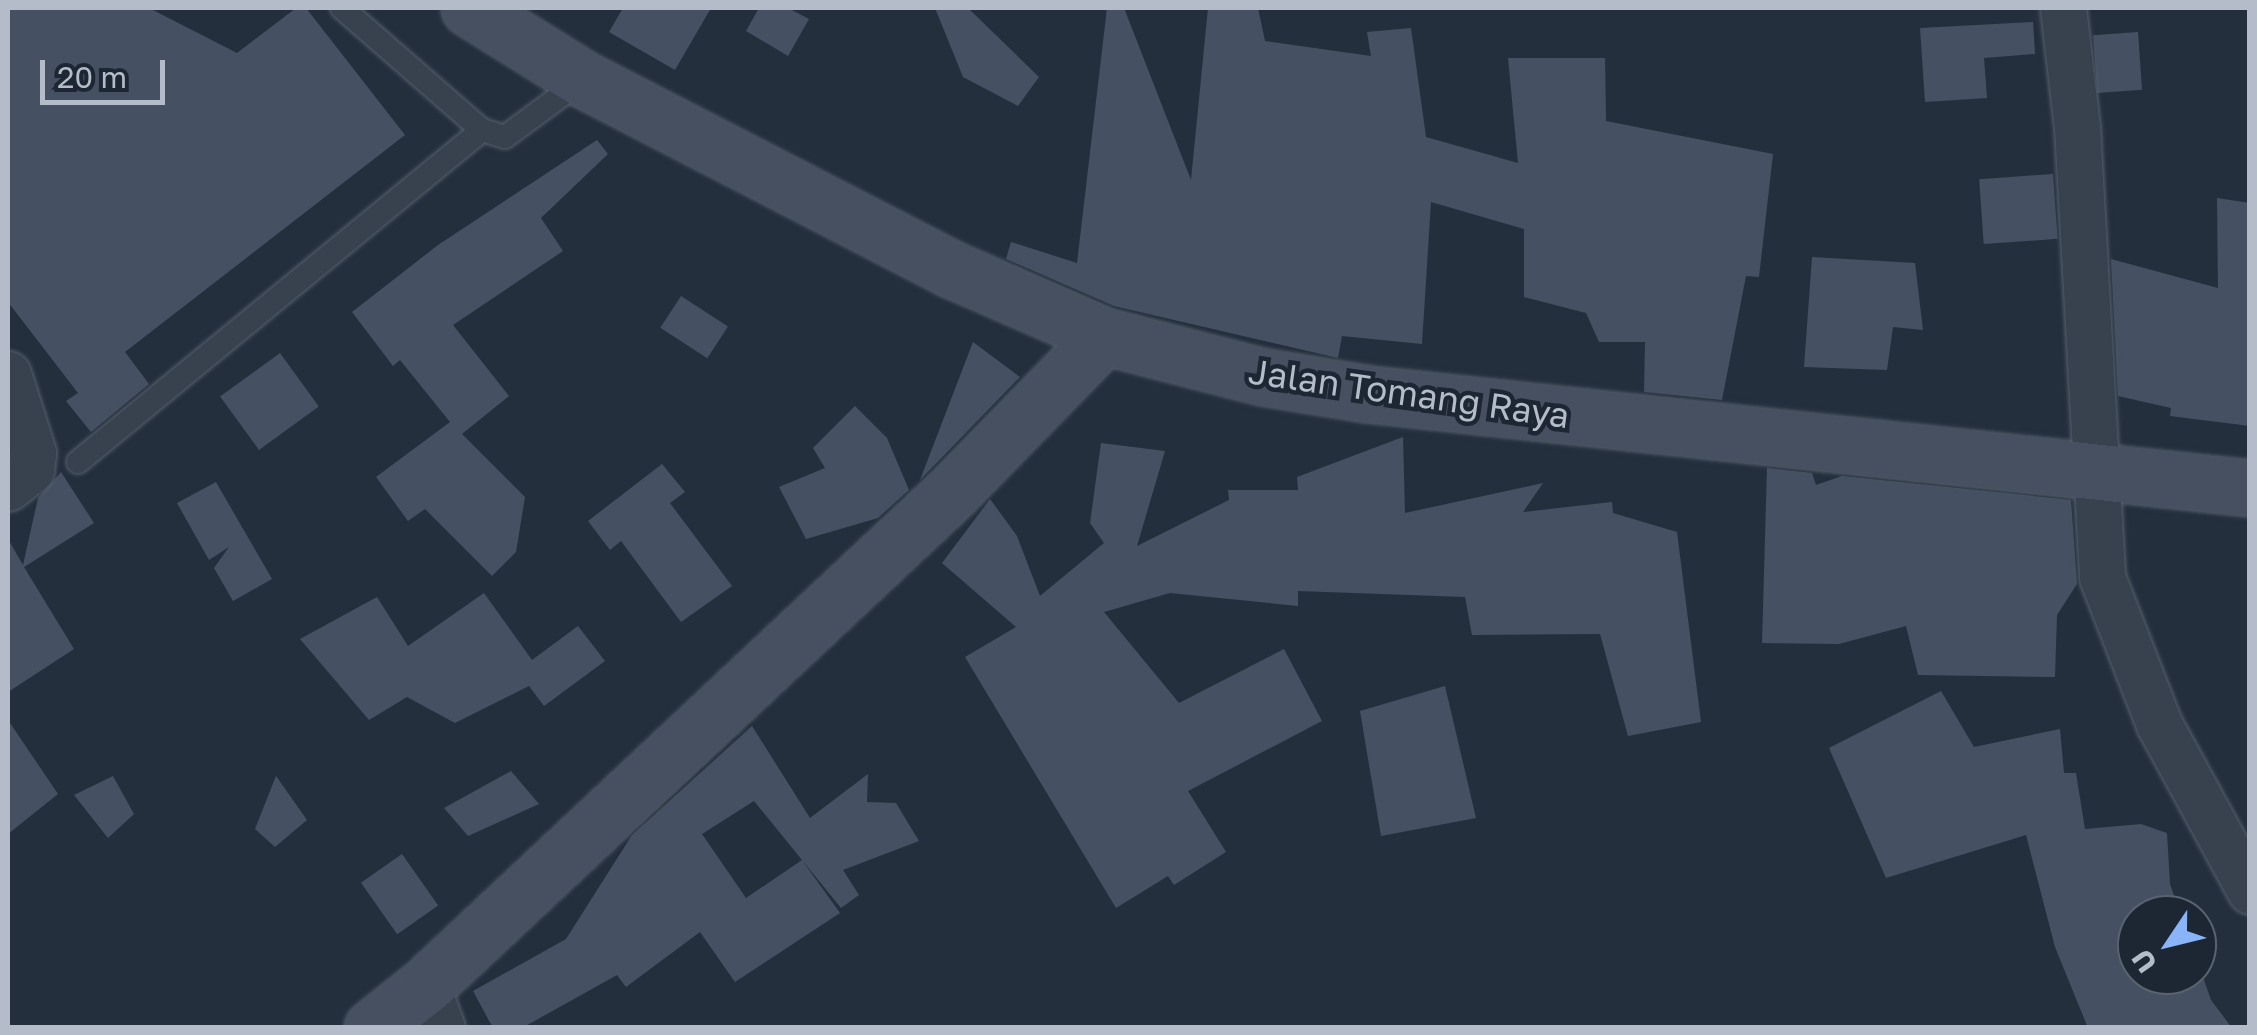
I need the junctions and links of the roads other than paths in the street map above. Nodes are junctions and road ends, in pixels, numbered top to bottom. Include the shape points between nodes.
1 (342, 8) edge
2 (469, 8) edge
3 (2063, 8) edge
4 (577, 75) junction
5 (487, 132) junction
6 (1104, 336) junction
7 (8, 374) edge
8 (78, 462) dead end
9 (2093, 468) junction
10 (8, 488) edge
11 (2250, 488) edge
12 (2250, 890) edge
13 (434, 1006) edge
14 (372, 1028) edge

1 - 5 lane
2 - 4 main road, Jalan Tomang Raya
3 - 9 street via 2077,127
4 - 5 lane
4 - 6 main road, Jalan Tomang Raya via 951,269
5 - 8 lane
6 - 9 main road, Jalan Tomang Raya via 1264,377 1368,394
6 - 13 main road
7 - 10 street via 33,454 31,470
9 - 11 main road, Jalan Tomang Raya
9 - 12 street via 2102,577 2116,620 2158,724
13 - 14 main road

